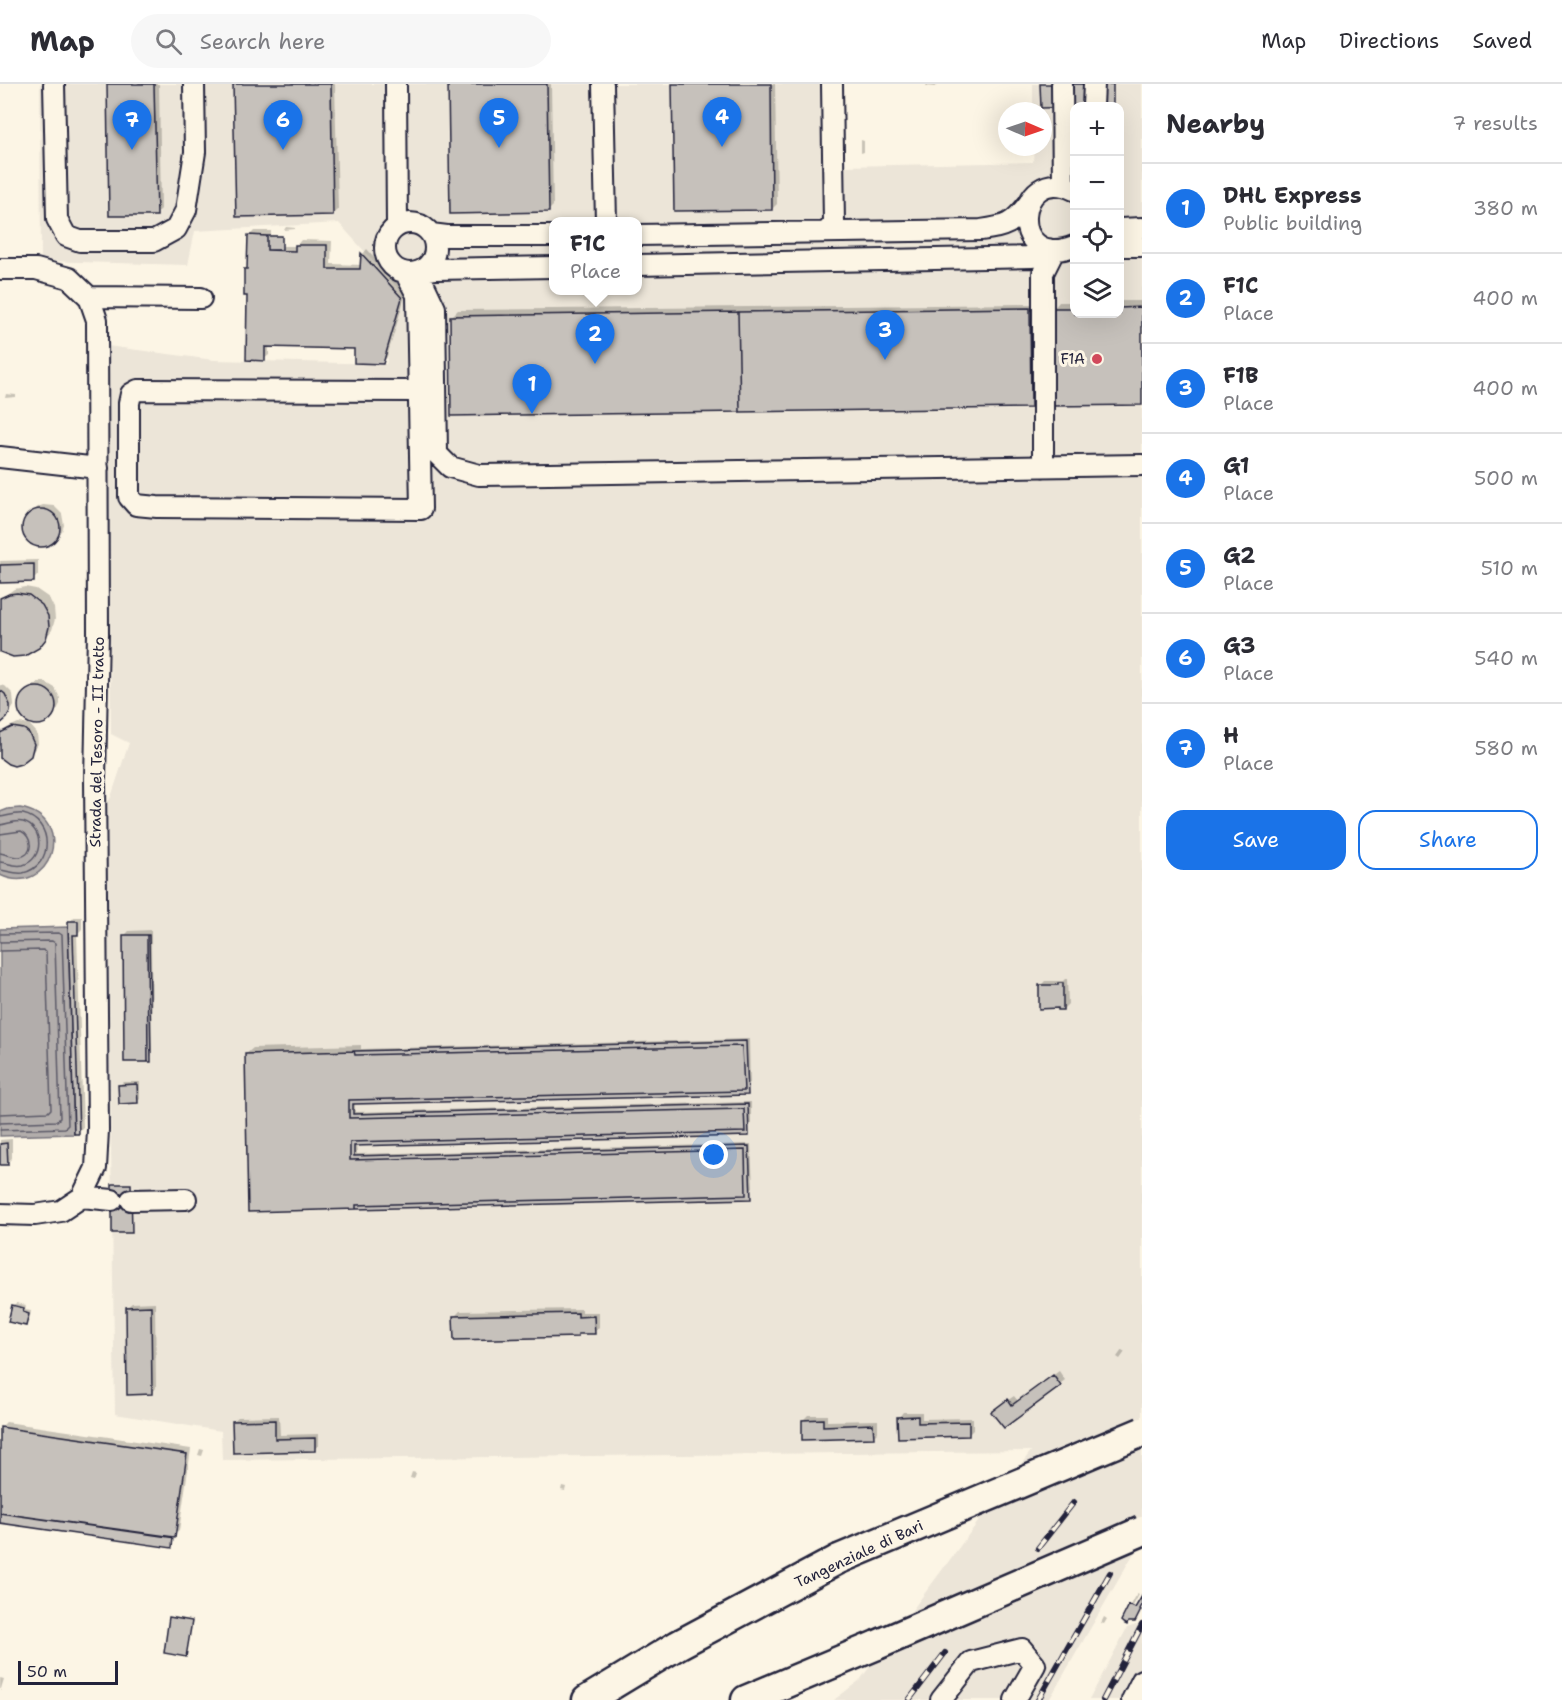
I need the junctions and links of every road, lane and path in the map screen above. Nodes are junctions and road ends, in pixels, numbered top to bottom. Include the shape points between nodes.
1 (54, 84) edge
2 (194, 84) edge
3 (396, 84) edge
4 (603, 84) edge
5 (832, 84) edge
6 (1062, 84) edge
7 (1094, 84) edge
8 (1093, 102) edge
9 (1069, 188) edge
10 (1029, 203) junction
11 (606, 217) edge
12 (398, 226) junction
13 (1142, 228) edge
14 (1124, 229) edge
15 (826, 232) junction
16 (431, 234) junction
17 (642, 235) edge
18 (549, 236) edge
19 (1124, 246) edge
20 (1142, 246) edge
21 (1070, 248) edge
22 (1051, 250) junction
23 (642, 265) edge
24 (549, 267) edge
25 (0, 269) edge
26 (411, 272) junction
27 (89, 297) junction
28 (201, 298) dead end
29 (419, 391) junction
30 (0, 457) edge
31 (1142, 465) edge
32 (1043, 467) junction
33 (98, 468) junction
34 (82, 1197) junction
35 (186, 1199) dead end
36 (0, 1214) edge
37 (1142, 1432) edge
38 (1142, 1531) edge
39 (1142, 1680) edge
40 (587, 1700) edge
41 (746, 1700) edge
42 (941, 1700) edge
43 (1015, 1700) edge
44 (1132, 1700) edge

1 - 2 street via 57,219 66,236 80,241 154,241 176,229 186,210 195,152
3 - 12 street
4 - 11 street
5 - 15 street via 834,224
6 - 9 street
7 - 8 street
9 - 10 street via 1046,188
10 - 15 street via 1018,218 1005,226 981,230
10 - 22 street via 1025,222 1028,231 1039,245
12 - 16 street via 418,224
12 - 26 street via 388,236 386,253 396,268
13 - 14 street
15 - 17 street
16 - 18 street
16 - 26 street via 435,252 429,265
19 - 20 street
21 - 22 street
22 - 23 street via 1032,257
22 - 32 street via 1043,273
24 - 26 street
25 - 27 street via 36,269 69,279
26 - 29 street via 417,295
26 - 32 street via 435,308 437,454 450,467 479,475
27 - 28 street
27 - 33 street, Strada del Tesoro - II tratto via 97,320
29 - 29 street via 421,509 157,507 136,505 129,497 129,403 131,394 138,390
30 - 33 street
31 - 32 street
33 - 34 street, Strada del Tesoro - II tratto via 95,779 98,1130 96,1168
34 - 35 street
34 - 36 street via 61,1211
37 - 40 highway, Tangenziale di Bari, bridge via 839,1559 678,1645
38 - 41 highway, bridge
39 - 44 street
42 - 43 street via 971,1662 1022,1649 1035,1665

